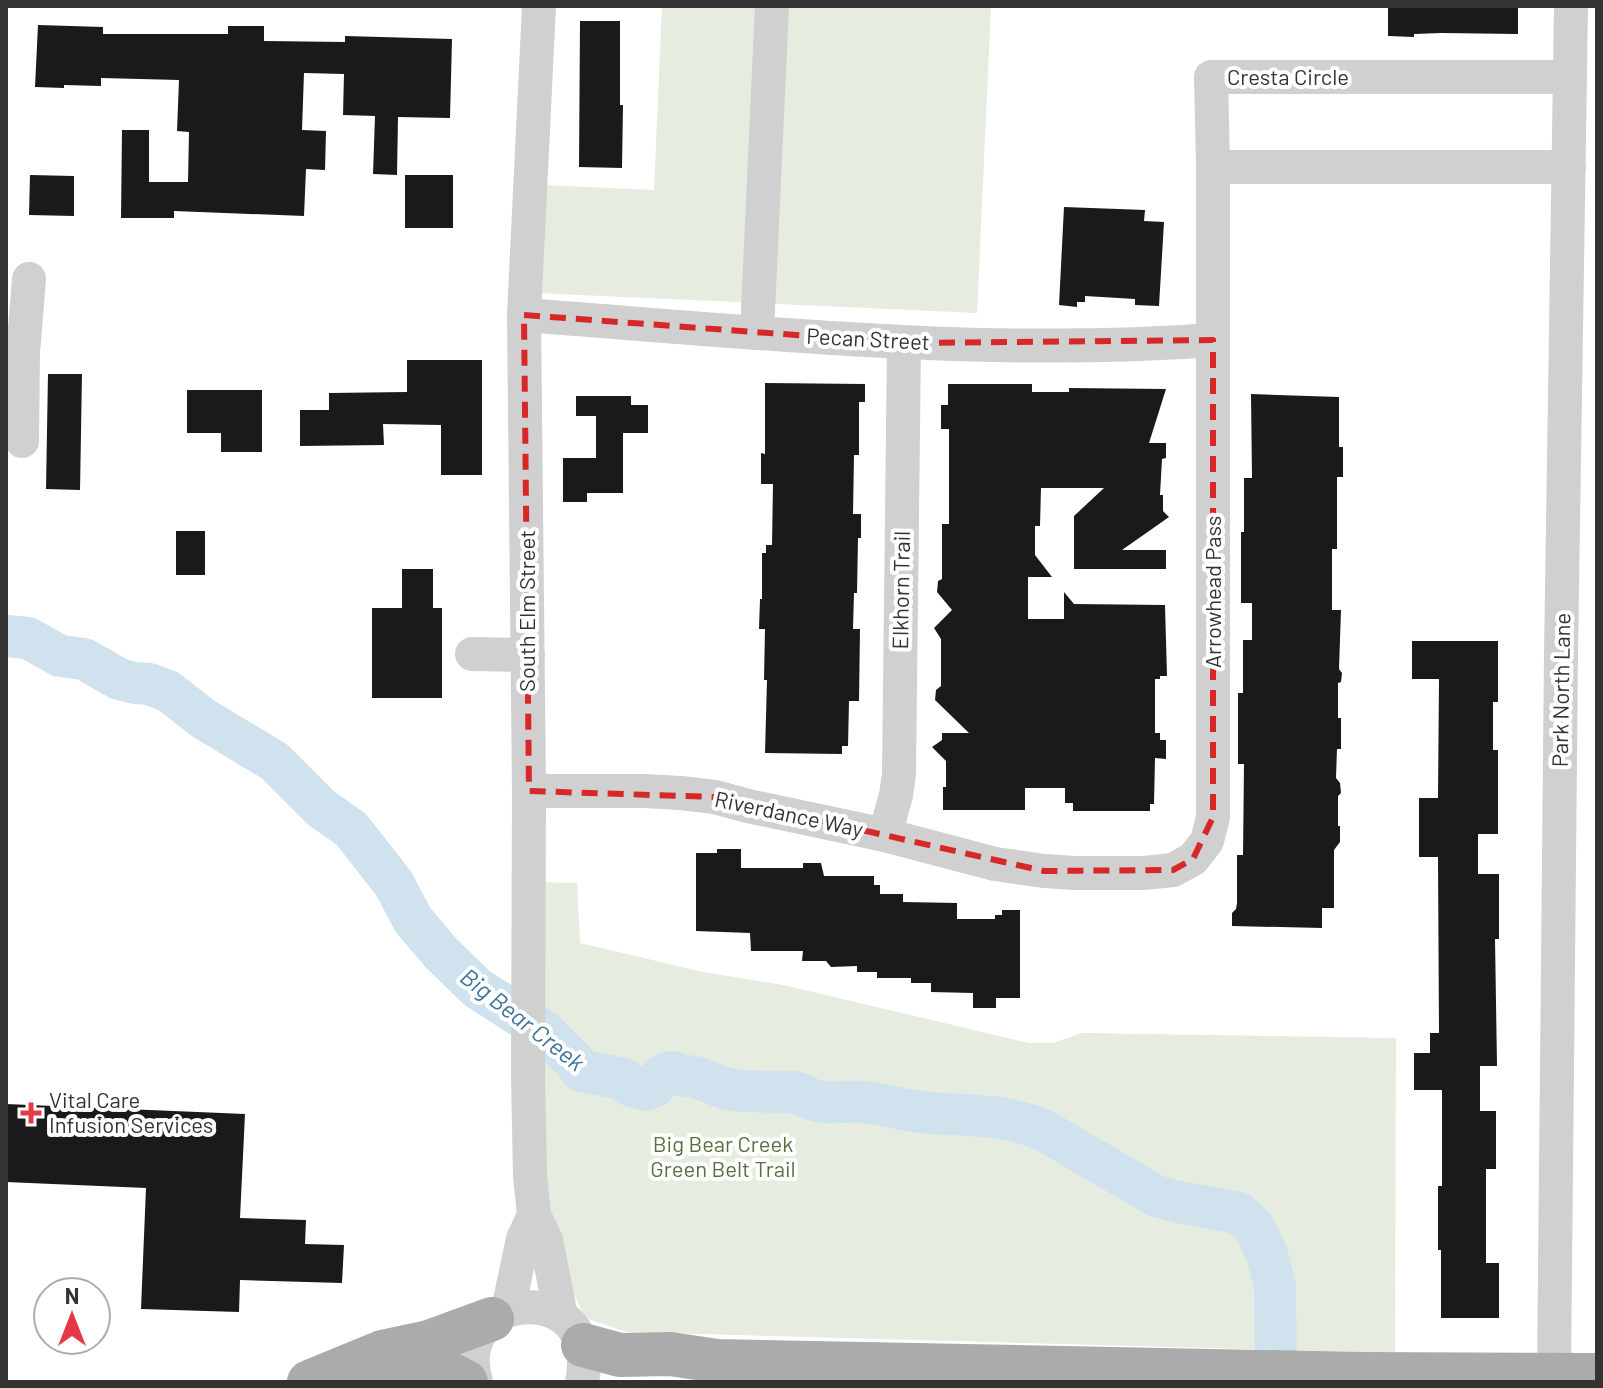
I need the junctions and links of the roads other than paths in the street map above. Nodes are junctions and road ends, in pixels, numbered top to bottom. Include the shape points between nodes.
1 (539, 6) edge
2 (772, 6) edge
3 (1571, 6) edge
4 (1570, 77) junction
5 (1213, 167) junction
6 (1569, 167) junction
7 (29, 279) dead end
8 (524, 315) junction
9 (757, 333) junction
10 (1213, 340) junction
11 (904, 343) junction
12 (22, 441) dead end
13 (472, 652) dead end
14 (528, 655) junction
15 (529, 791) junction
16 (885, 835) junction
17 (1044, 871) joint
18 (534, 1215) junction
19 (500, 1314) junction
20 (576, 1348) edge
21 (717, 1361) junction
22 (1554, 1375) junction
23 (1597, 1375) edge
24 (1450, 1378) edge
25 (309, 1382) edge
26 (356, 1382) edge
27 (466, 1382) edge
28 (476, 1382) edge
29 (648, 1382) edge

1 - 8 street, South Elm Street
2 - 9 street
3 - 4 street, Park North Lane
4 - 5 street, Cresta Circle via 1211,77
4 - 6 street, Park North Lane
5 - 6 street
5 - 10 street, Arrowhead Pass
6 - 22 street, Park North Lane
7 - 12 street
8 - 9 street, Pecan Street
8 - 14 street, South Elm Street
9 - 11 street, Pecan Street
10 - 11 street, Pecan Street via 1149,345
10 - 17 street, Arrowhead Pass via 1213,817 1207,841 1193,859 1173,870
11 - 16 street, Elkhorn Trail via 899,774
13 - 14 street
14 - 15 street, South Elm Street
15 - 16 street, Riverdance Way via 692,794
15 - 18 street, South Elm Street via 528,1075
16 - 17 street, Riverdance Way
18 - 19 street, South Elm Street
18 - 20 street, South Elm Street
19 - 20 street via 526,1306 544,1308
19 - 25 main road
19 - 28 street, South Elm Street via 480,1333 473,1350
20 - 21 main road
21 - 24 main road
21 - 29 main road
22 - 23 main road
22 - 24 main road
26 - 27 main road via 422,1364

